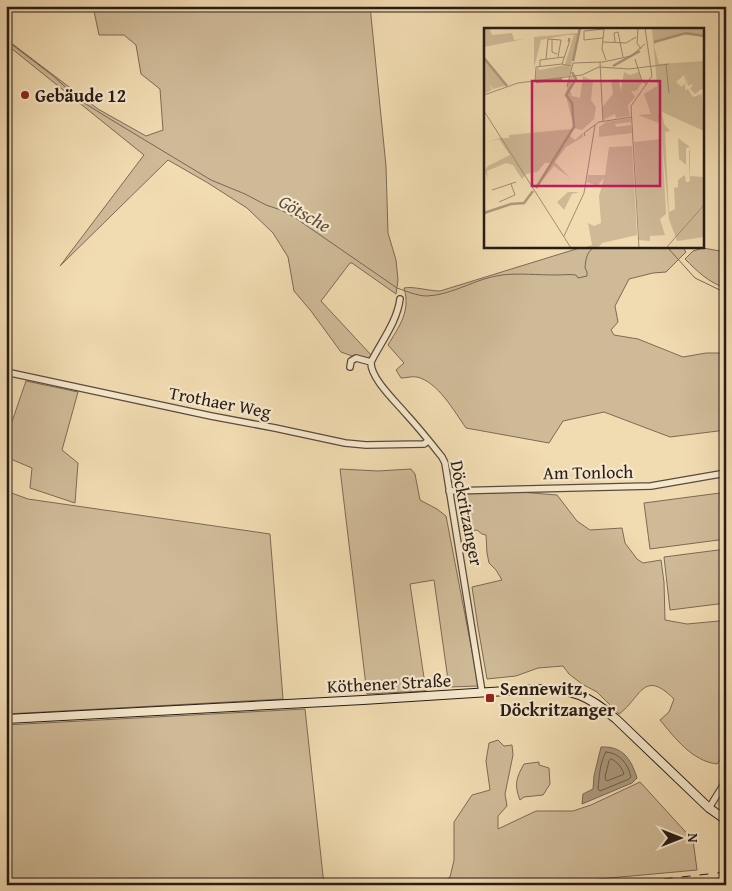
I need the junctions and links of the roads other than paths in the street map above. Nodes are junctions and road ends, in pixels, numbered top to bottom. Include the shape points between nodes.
1 (725, 6) edge
2 (726, 11) edge
3 (400, 299) dead end
4 (371, 362) junction
5 (350, 367) dead end
6 (6, 372) edge
7 (428, 441) junction
8 (726, 474) edge
9 (449, 491) junction
10 (482, 692) junction
11 (6, 719) edge
12 (726, 779) edge
13 (709, 808) junction
14 (726, 820) edge

1 - 2 street
3 - 4 street via 394,320
4 - 5 street via 356,358 350,360
4 - 7 street, Döckritzanger via 370,368 381,385
6 - 7 street, Trothaer Weg via 344,443 395,445
7 - 9 street, Döckritzanger via 445,463
8 - 9 street, Am Tonloch via 651,486
9 - 10 street, Döckritzanger
10 - 11 main road, Köthener Straße
10 - 13 main road, Köthener Straße via 555,689 587,698 616,719
12 - 13 street
13 - 14 main road, Köthener Straße

